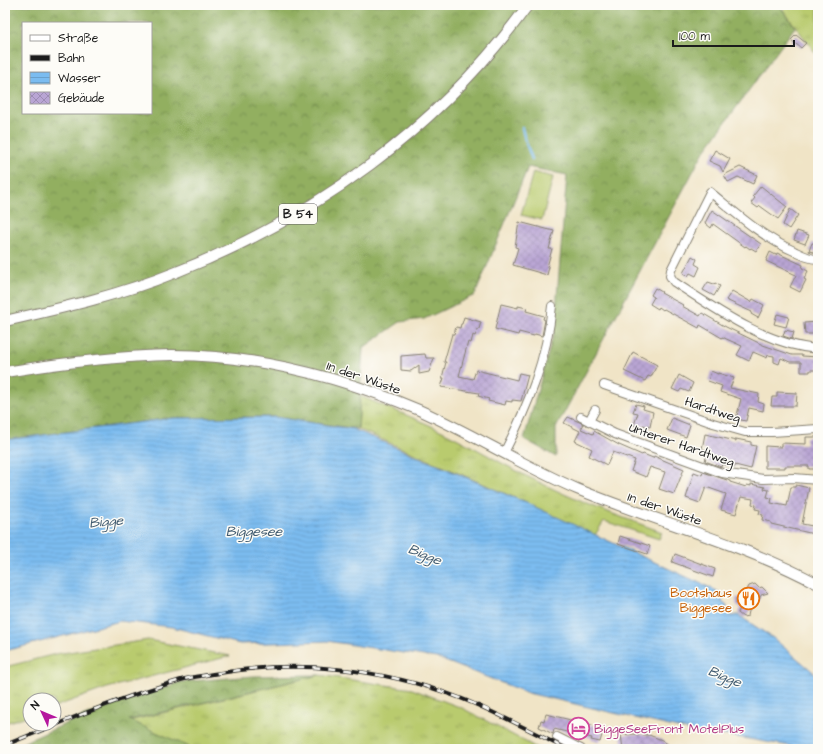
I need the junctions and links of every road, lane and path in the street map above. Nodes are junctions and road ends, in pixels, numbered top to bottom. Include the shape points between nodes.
1 (528, 5) edge
2 (818, 259) edge
3 (552, 306) dead end
4 (5, 322) edge
5 (818, 349) edge
6 (5, 372) edge
7 (604, 385) dead end
8 (595, 410) dead end
9 (581, 417) dead end
10 (589, 421) junction
11 (818, 429) edge
12 (504, 453) junction
13 (818, 480) edge
14 (818, 584) edge
15 (557, 737) dead end
16 (581, 749) edge

1 - 4 main road, B 54 via 498,43 436,111 342,186 294,216 234,247 174,273 97,299
2 - 5 street via 811,259 784,247 760,233 710,192 670,276 674,282 716,310 777,340
3 - 12 street via 546,350 538,376 526,410
6 - 12 main road, In der Wüste via 89,360 174,355 221,358 277,366 349,383 389,398
7 - 11 street, Hardtweg via 745,432
8 - 10 street
9 - 10 street, Unterer Hardtweg
10 - 13 street, Unterer Hardtweg via 615,434 722,473 762,479
12 - 14 main road, In der Wüste via 574,488 774,562
15 - 16 street

